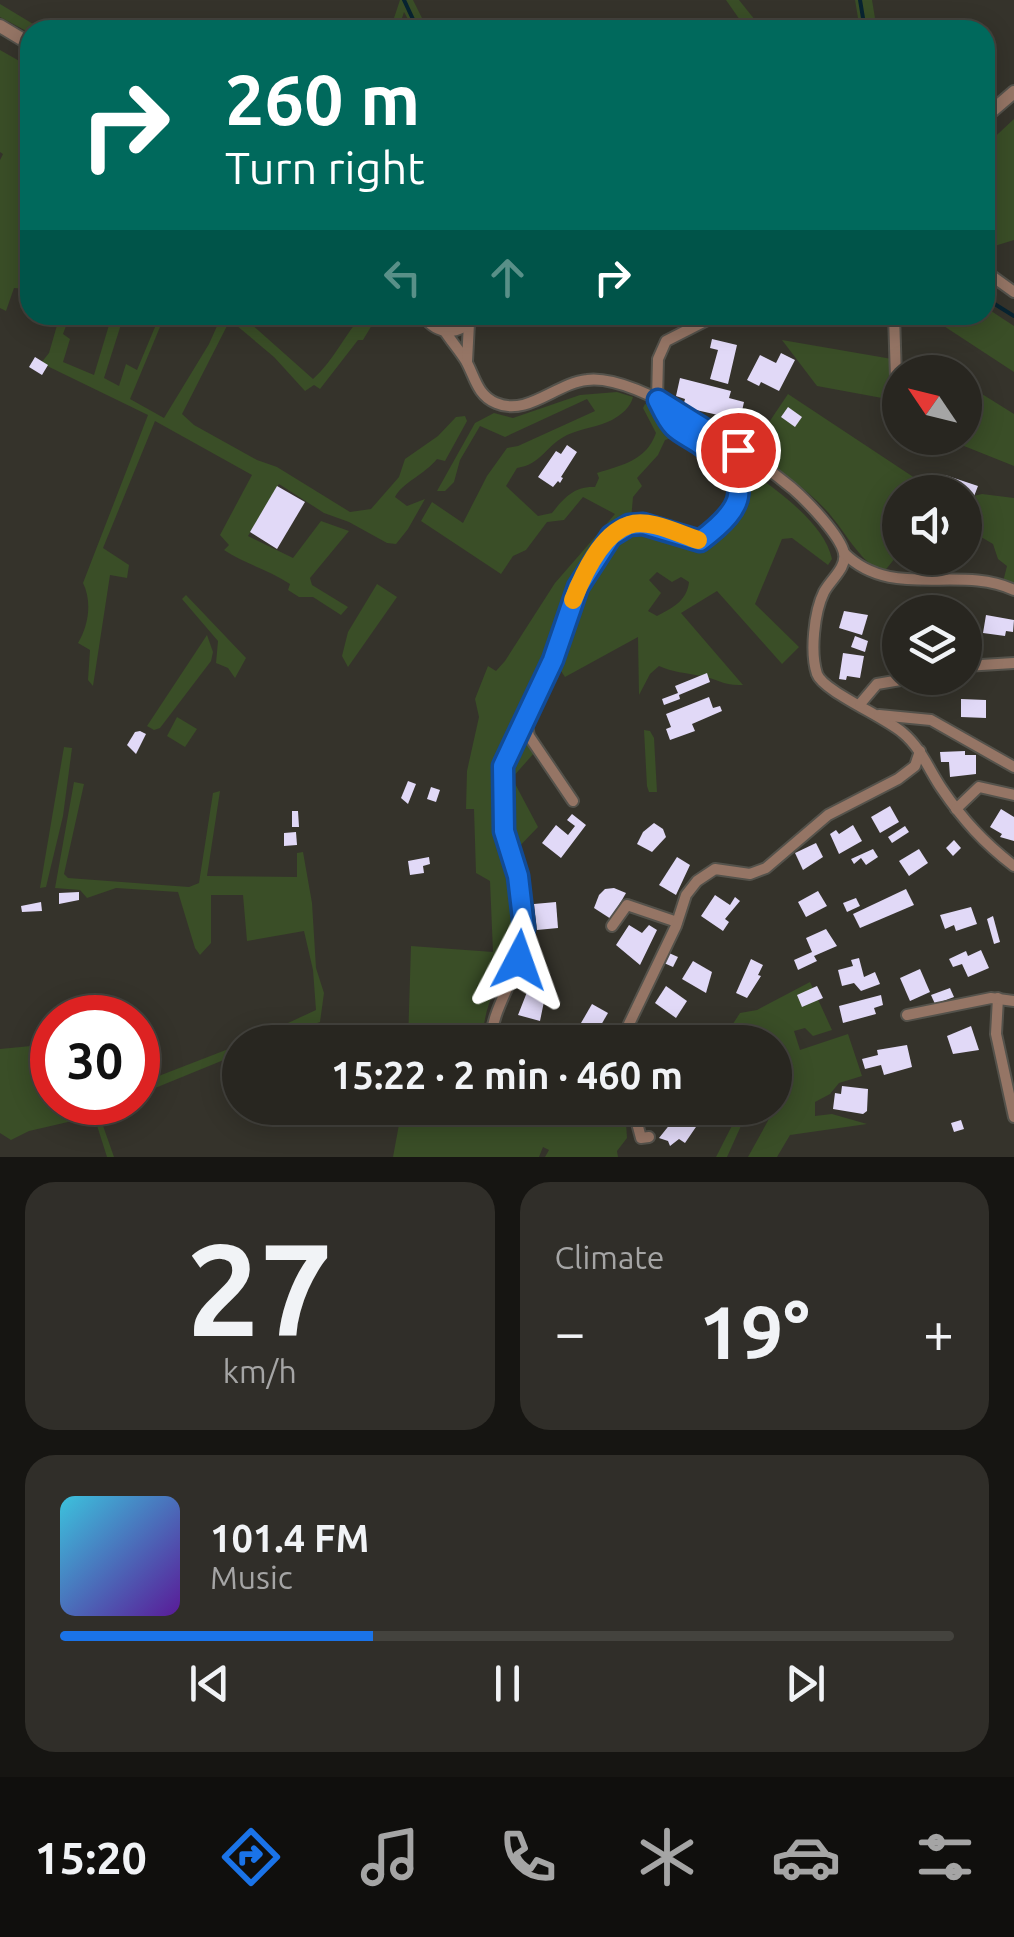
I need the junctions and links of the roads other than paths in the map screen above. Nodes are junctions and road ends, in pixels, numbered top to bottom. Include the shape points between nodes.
1 (1014, 92) edge
2 (995, 108) edge
3 (433, 325) edge
4 (461, 325) edge
5 (472, 325) edge
6 (697, 325) edge
7 (894, 325) edge
8 (444, 330) junction
9 (895, 355) edge
10 (466, 362) junction
11 (658, 400) junction
12 (844, 553) junction
13 (1014, 590) edge
14 (1014, 663) edge
15 (982, 665) edge
16 (882, 683) edge
17 (860, 704) junction
18 (878, 715) junction
19 (525, 716) junction
20 (920, 751) junction
21 (1014, 767) edge
22 (1014, 794) edge
23 (573, 801) dead end
24 (956, 809) junction
25 (1014, 866) edge
26 (678, 922) junction
27 (612, 926) dead end
28 (998, 998) junction
29 (1014, 1001) edge
30 (907, 1015) dead end
31 (629, 1024) edge
32 (495, 1025) edge
33 (1014, 1117) edge
34 (638, 1125) edge
35 (649, 1137) dead end

1 - 2 street
3 - 8 street
4 - 8 street
5 - 10 street
6 - 11 street via 666,341 658,358
7 - 9 street
8 - 10 street
10 - 11 street via 474,383 500,406 524,406 571,382 593,379
11 - 12 street via 795,491
11 - 19 street via 674,427 721,459 740,491 737,507 700,541 643,524 611,536 578,587
12 - 13 street via 860,569 883,577
12 - 17 street via 821,596 814,658 829,690
14 - 15 street
16 - 17 street
17 - 18 street
18 - 20 street
18 - 21 street via 931,720
19 - 23 street via 529,736
19 - 32 street via 503,766 502,802 524,928 514,980
20 - 24 street
20 - 26 street via 915,766 898,779 828,815 766,868 707,873 686,895
22 - 24 street via 979,787
24 - 25 street
26 - 27 street via 626,905
26 - 31 street
28 - 29 street
28 - 30 street
28 - 33 street via 996,1034
34 - 35 street via 641,1138

